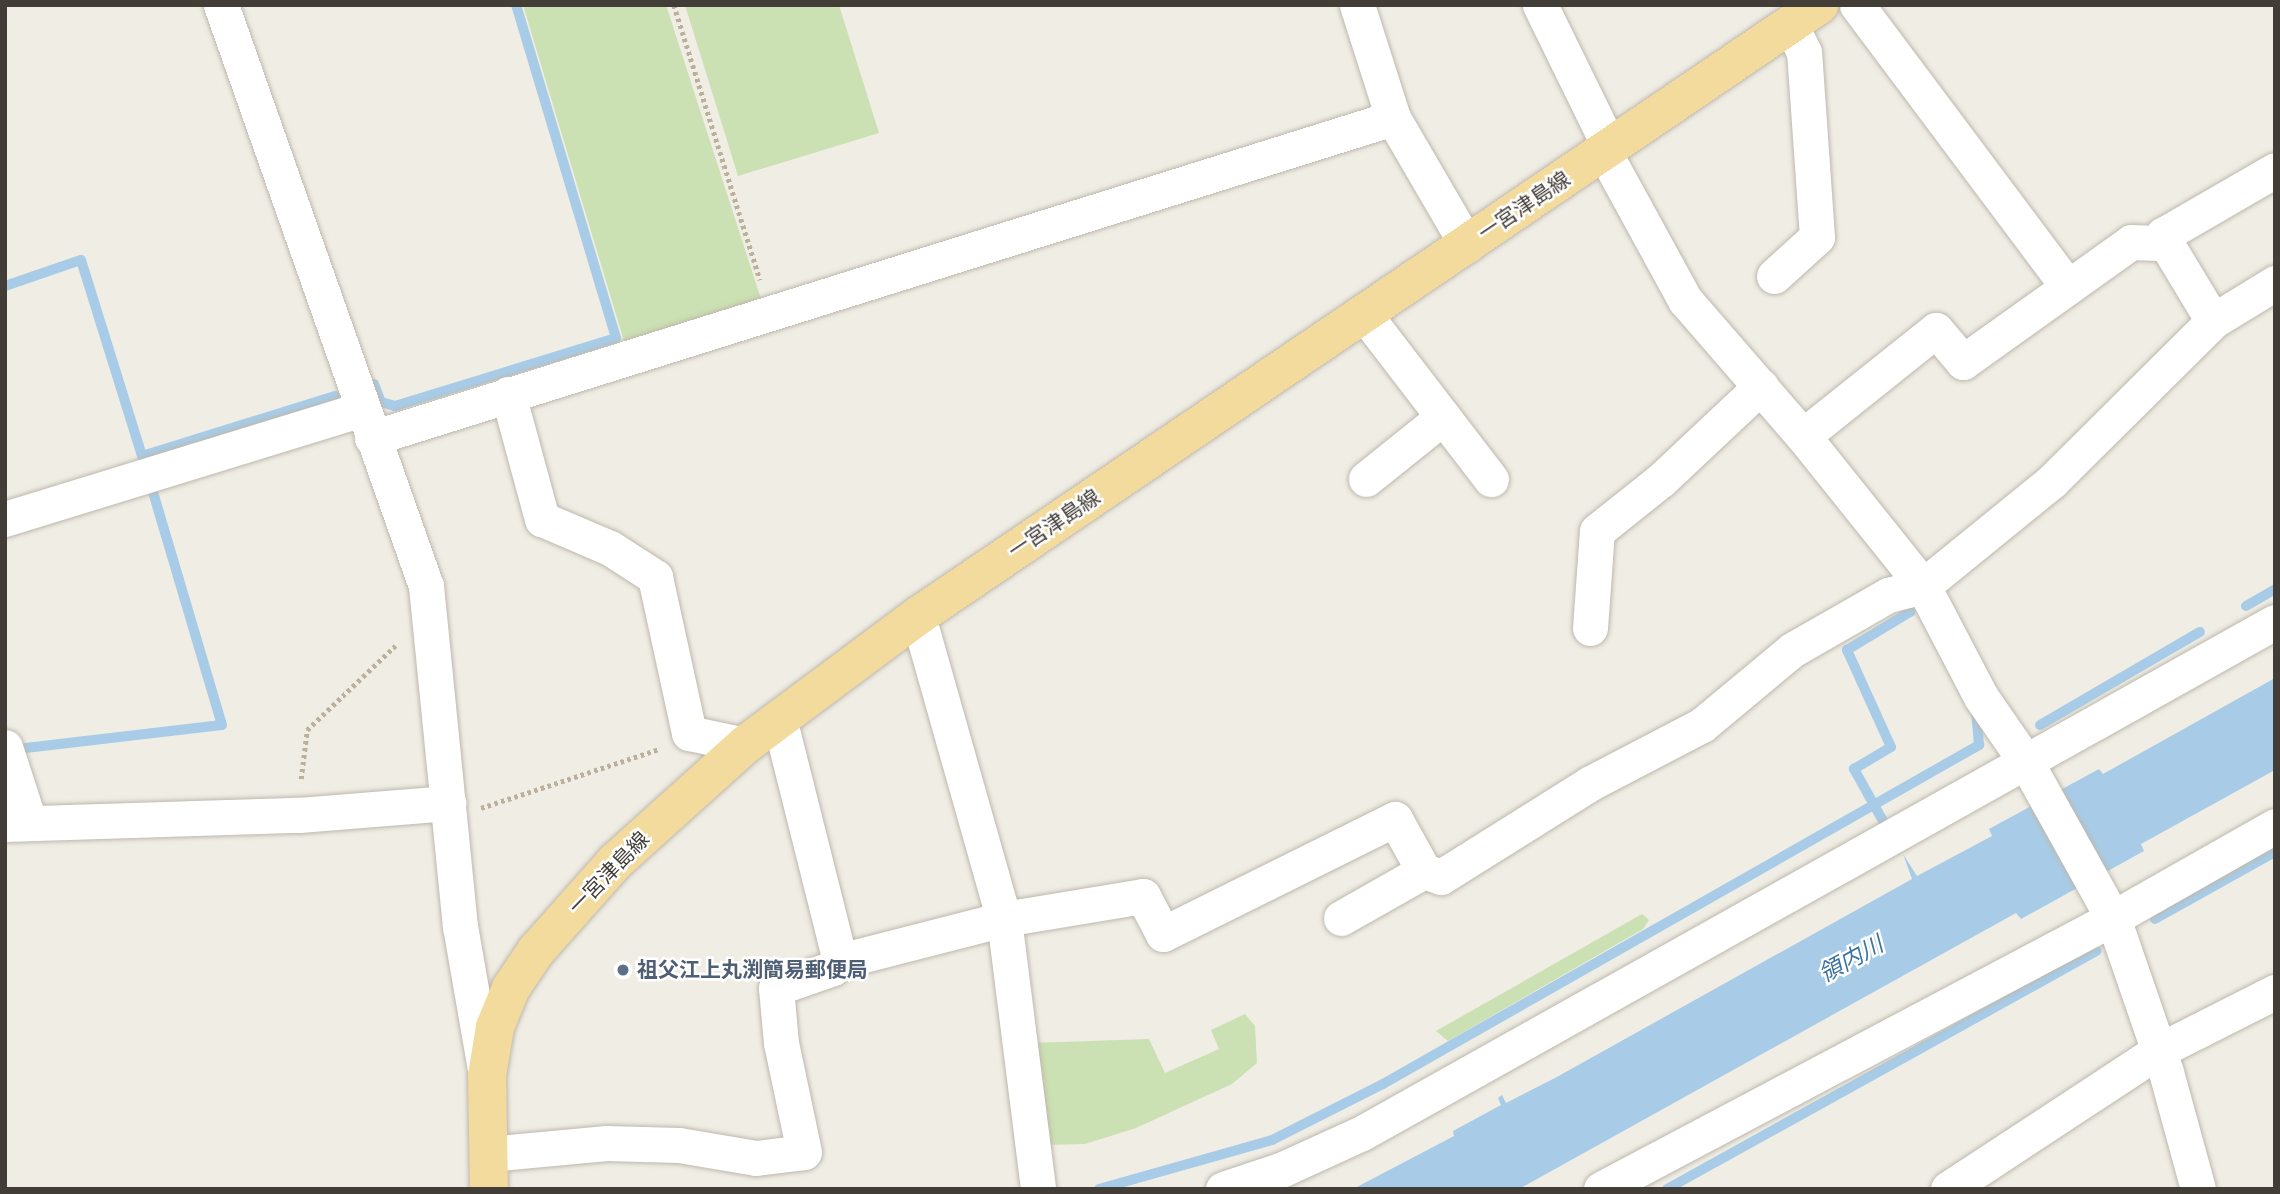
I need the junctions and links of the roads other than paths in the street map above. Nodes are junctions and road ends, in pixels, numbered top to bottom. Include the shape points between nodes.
1 (221, 5) edge
2 (1357, 5) edge
3 (1540, 5) edge
4 (1857, 5) edge
5 (1804, 15) edge
6 (1393, 118) junction
7 (1607, 150) junction
8 (2275, 170) edge
9 (2166, 243) junction
10 (1467, 245) junction
11 (1774, 276) dead end
12 (2275, 283) edge
13 (2068, 286) junction
14 (1365, 315) junction
15 (2213, 321) junction
16 (1761, 386) junction
17 (508, 394) junction
18 (1443, 417) junction
19 (367, 423) junction
20 (1803, 436) junction
21 (1366, 479) dead end
22 (1491, 479) dead end
23 (5, 519) edge
24 (1923, 586) junction
25 (918, 615) junction
26 (2275, 622) edge
27 (1590, 628) dead end
28 (779, 718) junction
29 (745, 745) junction
30 (5, 747) edge
31 (2029, 769) junction
32 (450, 811) junction
33 (17, 822) edge
34 (2275, 826) edge
35 (1424, 871) junction
36 (2110, 915) junction
37 (1341, 918) dead end
38 (1004, 919) junction
39 (840, 961) junction
40 (2275, 992) edge
41 (2275, 1018) edge
42 (2162, 1061) junction
43 (487, 1076) junction
44 (488, 1171) edge
45 (1038, 1189) edge
46 (1223, 1189) edge
47 (1601, 1189) edge
48 (1948, 1189) edge
49 (2197, 1189) edge

1 - 19 street
2 - 6 street
3 - 7 street
4 - 13 street
5 - 7 main road, 一宮津島線
5 - 11 street via 1817,237
6 - 10 street
6 - 17 street
7 - 10 main road, 一宮津島線
7 - 16 street via 1685,300
8 - 9 street via 2164,235
9 - 13 street via 2131,242
9 - 15 street
10 - 14 main road, 一宮津島線
12 - 15 street
13 - 20 street via 1963,362 1936,330
14 - 18 street
14 - 25 main road, 一宮津島線
15 - 24 street via 2052,481
16 - 20 street
16 - 27 street via 1661,480 1597,531
17 - 19 street
17 - 29 street via 542,519 610,548 655,577 689,733
18 - 21 street
18 - 22 street
19 - 23 street
19 - 32 street via 426,586
20 - 24 street
24 - 31 street via 1981,696
24 - 35 street via 1888,595 1792,650 1702,725 1591,783 1441,877
25 - 28 main road, 一宮津島線
25 - 38 street
26 - 31 street
28 - 29 main road, 一宮津島線
28 - 39 street
29 - 43 main road, 一宮津島線 via 615,862 536,951 511,988 495,1027
30 - 33 street
31 - 36 street
31 - 46 street via 1362,1133 1283,1169
32 - 33 street
32 - 43 street via 460,926
34 - 36 street
35 - 37 street
35 - 38 street via 1395,819 1163,934 1143,896
36 - 42 street
36 - 47 street
38 - 39 street
38 - 45 street
39 - 44 street via 833,968 776,988 781,1044 804,1152 756,1158 679,1145 606,1143
40 - 42 street
41 - 42 street
42 - 48 street
42 - 49 street
43 - 44 main road, 一宮津島線

